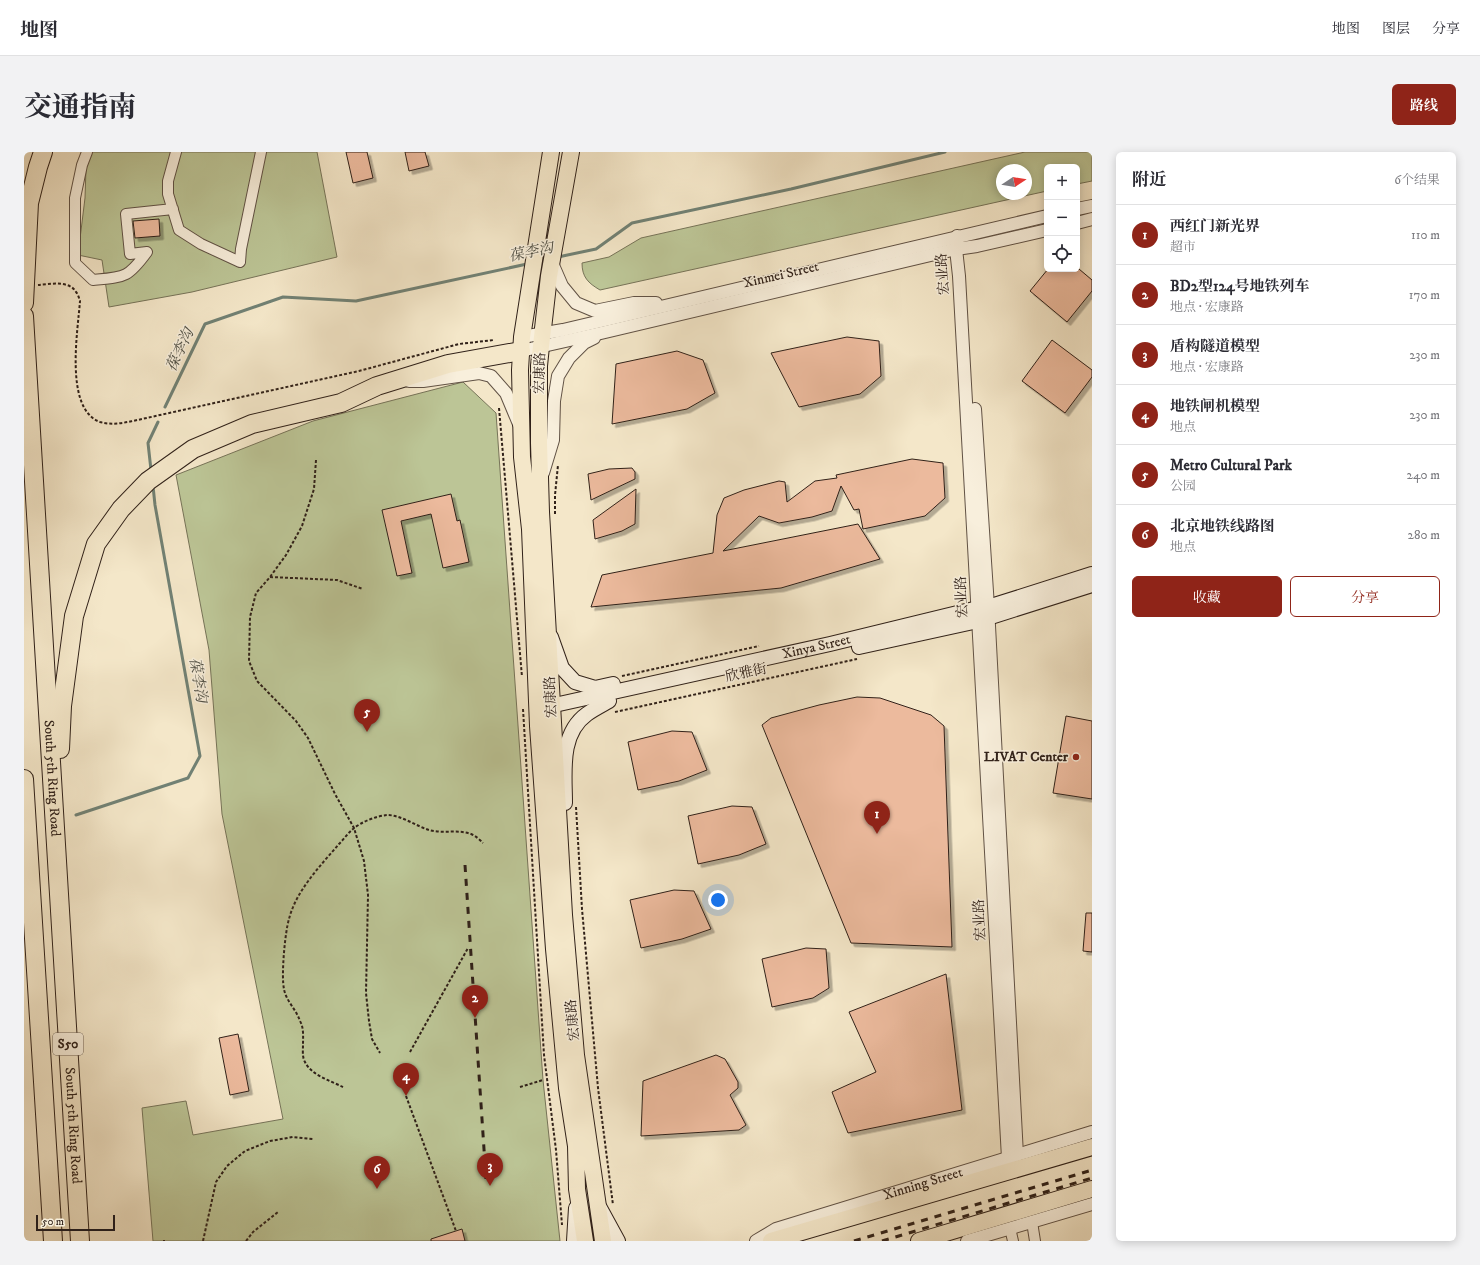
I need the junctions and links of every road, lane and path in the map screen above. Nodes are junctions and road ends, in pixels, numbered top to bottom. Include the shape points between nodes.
1 (43, 152) edge
2 (87, 152) edge
3 (176, 152) edge
4 (261, 152) edge
5 (551, 152) edge
6 (570, 152) edge
7 (1092, 206) edge
8 (1080, 208) edge
9 (172, 209) junction
10 (1044, 217) edge
11 (1092, 219) edge
12 (1080, 222) edge
13 (1044, 231) edge
14 (957, 236) junction
15 (960, 248) junction
16 (551, 269) junction
17 (37, 285) dead end
18 (24, 303) edge
19 (678, 303) junction
20 (24, 316) edge
21 (601, 334) junction
22 (498, 340) dead end
23 (542, 340) junction
24 (521, 344) junction
25 (393, 381) junction
26 (499, 407) dead end
27 (521, 430) junction
28 (316, 460) dead end
29 (558, 465) dead end
30 (540, 481) junction
31 (556, 518) dead end
32 (1092, 574) edge
33 (270, 577) junction
34 (1092, 585) edge
35 (363, 589) dead end
36 (983, 614) junction
37 (548, 627) junction
38 (860, 658) dead end
39 (679, 678) junction
40 (522, 684) dead end
41 (610, 707) junction
42 (541, 709) junction
43 (24, 779) edge
44 (576, 806) dead end
45 (354, 828) junction
46 (483, 843) dead end
47 (56, 848) junction
48 (561, 860) junction
49 (468, 948) dead end
50 (410, 1052) dead end
51 (380, 1053) dead end
52 (543, 1080) dead end
53 (343, 1087) dead end
54 (520, 1087) dead end
55 (406, 1096) dead end
56 (1092, 1132) edge
57 (313, 1139) dead end
58 (1092, 1147) edge
59 (1012, 1156) junction
60 (577, 1189) junction
61 (1092, 1189) edge
62 (1092, 1204) edge
63 (606, 1207) junction
64 (278, 1212) dead end
65 (1032, 1222) junction
66 (562, 1226) dead end
67 (1010, 1228) junction
68 (456, 1231) dead end
69 (53, 1241) edge
70 (80, 1241) edge
71 (204, 1241) edge
72 (246, 1241) edge
73 (574, 1241) edge
74 (585, 1241) edge
75 (603, 1241) edge
76 (618, 1241) edge
77 (756, 1241) edge
78 (771, 1241) edge
79 (919, 1241) edge
80 (967, 1241) edge
81 (1012, 1241) edge
82 (1035, 1241) edge

1 - 18 highway via 29,203
2 - 9 street via 75,198 75,262 93,280 120,278 135,269 147,252 130,254 126,214
3 - 9 street via 168,180
4 - 9 street via 240,262 223,256 185,235 179,230
5 - 24 main road, 宏康路
6 - 16 main road, 宏康路
7 - 8 street
10 - 14 street, Xinmei Street
11 - 12 street
13 - 15 street, Xinmei Street
14 - 15 street, 宏业路
14 - 19 street, Xinmei Street
15 - 21 street, Xinmei Street
15 - 36 street, 宏业路
16 - 19 street via 576,303 595,311 634,303
16 - 23 main road, 宏康路
17 - 22 path via 58,283 70,286 76,291 80,301 75,374 78,396 88,413 99,421 114,424 359,371 459,344
19 - 23 street, Xinmei Street via 563,330
20 - 47 highway, South 5th Ring Road / S50
21 - 23 street, Xinmei Street
21 - 30 street via 584,343 569,358 558,376 552,440
23 - 24 street, Xinmei Street
23 - 30 main road, 宏康路 via 539,366
24 - 25 highway
24 - 27 main road, 宏康路
25 - 27 street via 423,381 479,373 491,376 506,393
25 - 47 highway via 341,402 252,424 193,449 148,481 121,509 96,544 74,616 62,706
26 - 40 path, 宏康路
27 - 42 main road, 宏康路
28 - 33 path via 314,489 302,526
29 - 31 path
30 - 37 main road, 宏康路
32 - 36 main road, Xinya Street
33 - 35 path via 337,580
33 - 45 path via 256,593 250,617 249,661 257,681 296,721 308,738
34 - 36 main road, Xinya Street
36 - 39 main road, Xinya Street via 830,644
36 - 41 main road, Xinya Street
36 - 59 street, 宏业路
37 - 39 main road via 562,668 575,682 595,688 640,679
37 - 42 main road, 宏康路
38 - 41 path, 欣雅街
39 - 42 main road, Xinya Street
41 - 42 main road, Xinya Street
41 - 48 main road via 586,714 573,728 568,740
42 - 48 main road, 宏康路 via 553,725
42 - 60 main road, 宏康路 via 554,949 567,1088 576,1146
42 - 66 path, 宏康路 via 523,727 544,1055
43 - 69 highway, South 5th Ring Road / S50
44 - 63 path, 宏康路
45 - 46 path via 376,817 388,815 439,833 460,831 472,834
45 - 51 path via 364,861 368,895 366,993 369,1021 372,1039
45 - 53 path via 332,852 296,901 288,919 284,964 283,988 289,1004 301,1021 305,1063 326,1080
47 - 70 highway, South 5th Ring Road / S50
48 - 63 main road, 宏康路 via 576,1055
49 - 50 path
52 - 54 path
55 - 68 path
56 - 59 street, Xinning Street
57 - 71 path via 294,1137 270,1141 245,1151 227,1166 216,1182
58 - 78 main road, Xinning Street
59 - 77 street, Xinning Street via 776,1229
60 - 73 main road
60 - 74 main road, 宏康路
61 - 79 main road
62 - 65 street
63 - 75 main road, 宏康路
63 - 76 main road
64 - 72 path
65 - 67 street
65 - 82 street
67 - 80 street
67 - 81 street

